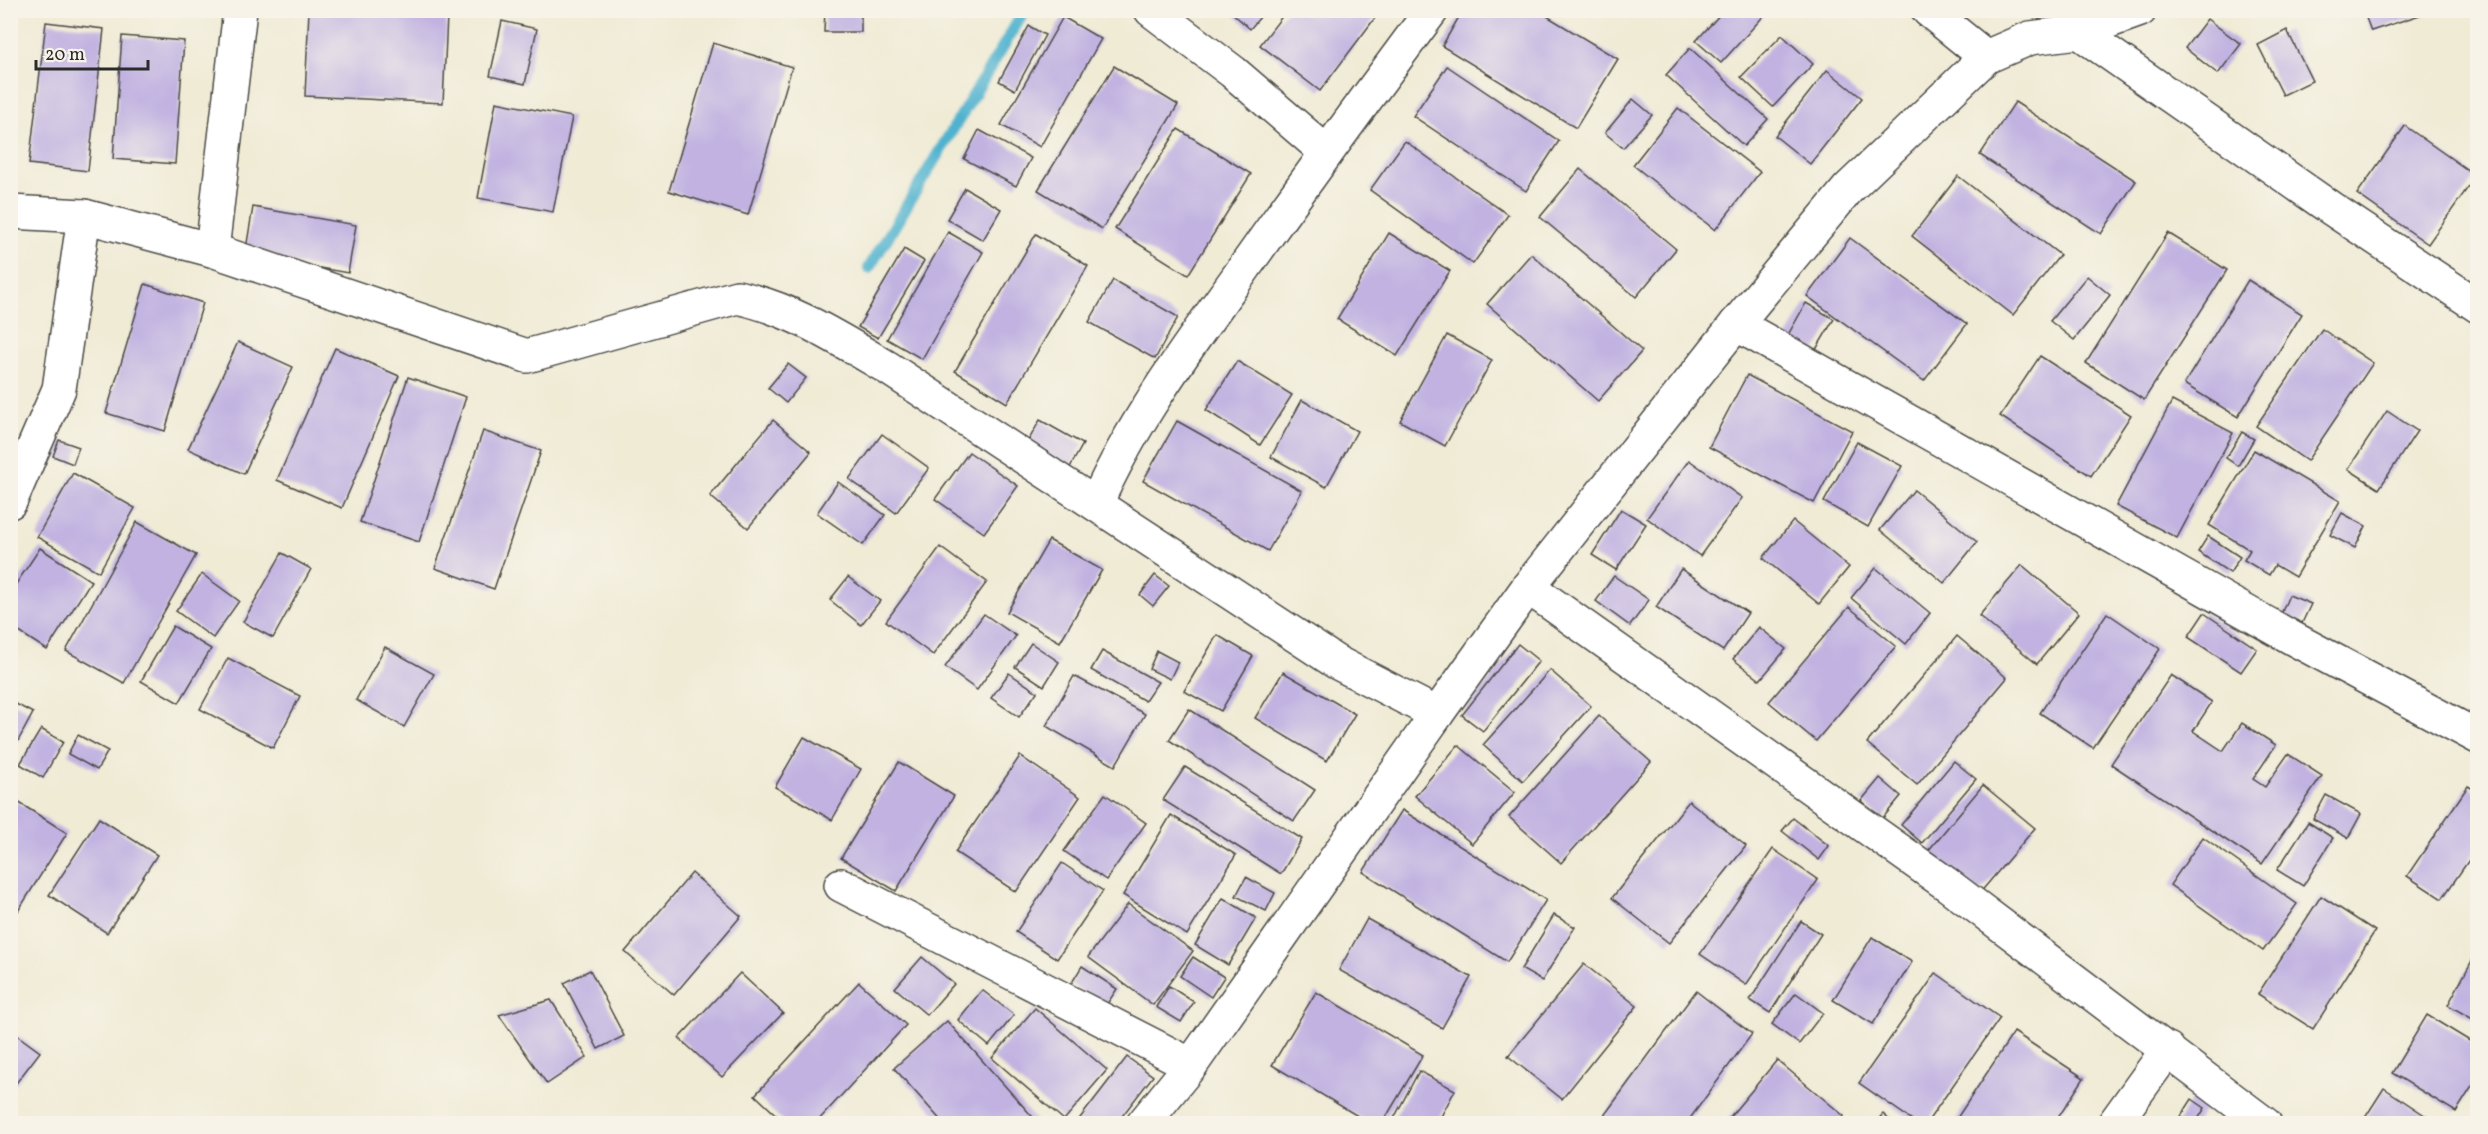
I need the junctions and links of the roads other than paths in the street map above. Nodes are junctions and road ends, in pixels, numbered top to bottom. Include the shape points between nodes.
1 (240, 10) edge
2 (1151, 10) edge
3 (1432, 10) edge
4 (1928, 10) edge
5 (2140, 10) edge
6 (2079, 32) junction
7 (1986, 57) junction
8 (1326, 152) junction
9 (10, 212) edge
10 (84, 216) junction
11 (212, 250) junction
12 (2478, 306) edge
13 (1736, 324) junction
14 (10, 502) edge
15 (1096, 504) junction
16 (1528, 587) junction
17 (1437, 714) junction
18 (2478, 737) edge
19 (841, 885) dead end
20 (2168, 1049) junction
21 (1191, 1065) junction
22 (1143, 1124) edge
23 (2114, 1124) edge
24 (2265, 1124) edge

1 - 11 street
2 - 8 street via 1233,72
3 - 8 street
4 - 7 street
5 - 6 street
6 - 7 street via 2030,38
6 - 12 street
7 - 13 street via 1848,189
8 - 15 street via 1181,357 1110,471
9 - 10 street
10 - 11 street
10 - 14 street via 58,389
11 - 15 street via 527,356 737,297 771,304 814,324 888,368
13 - 16 street
13 - 18 street via 2294,639
15 - 17 street via 1336,662
16 - 17 street
16 - 20 street via 1948,885
17 - 21 street
19 - 21 street
20 - 23 street
20 - 24 street
21 - 22 street

